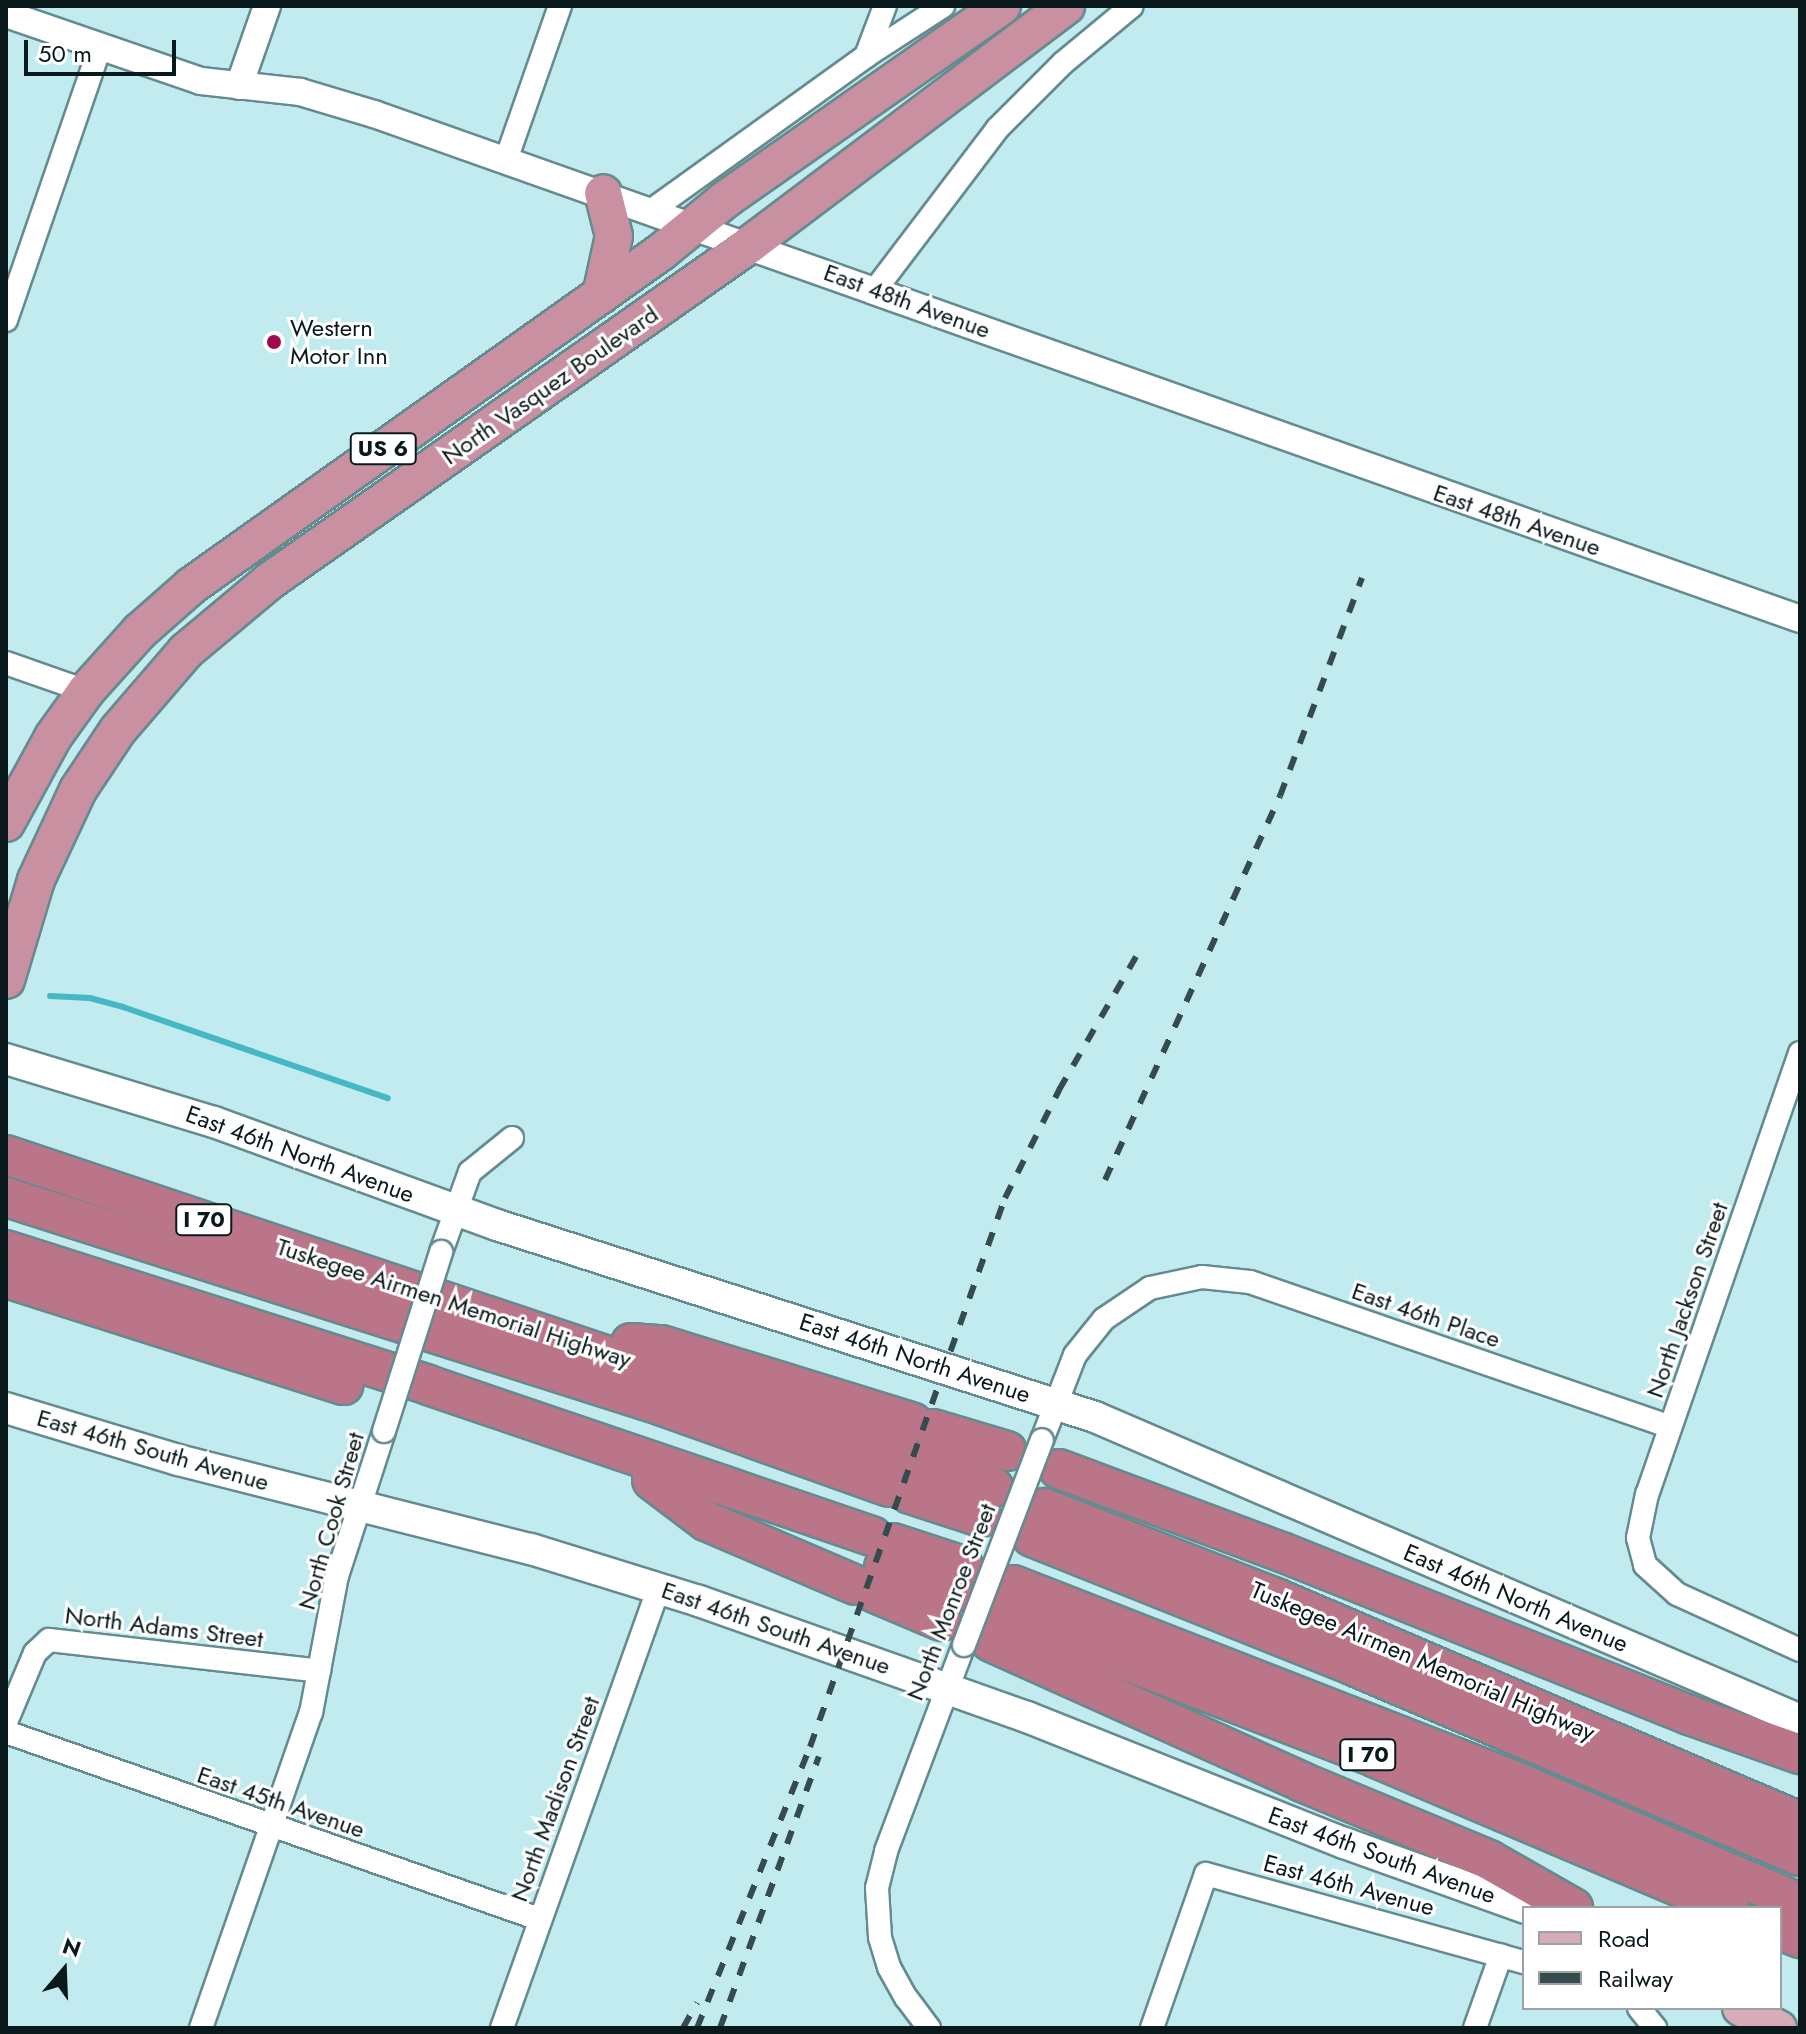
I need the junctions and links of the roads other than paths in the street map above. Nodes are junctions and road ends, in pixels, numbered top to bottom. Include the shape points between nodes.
1 (267, 6) edge
2 (560, 6) edge
3 (885, 6) edge
4 (943, 6) edge
5 (1066, 6) edge
6 (1132, 6) edge
7 (991, 9) edge
8 (6, 14) edge
9 (100, 47) junction
10 (866, 56) junction
11 (239, 86) junction
12 (506, 160) junction
13 (603, 193) junction
14 (652, 210) junction
15 (694, 225) junction
16 (749, 245) junction
17 (875, 290) junction
18 (601, 295) junction
19 (6, 320) edge
20 (1800, 619) edge
21 (6, 663) edge
22 (86, 691) junction
23 (6, 823) edge
24 (6, 980) edge
25 (1800, 1053) edge
26 (6, 1059) edge
27 (512, 1138) dead end
28 (6, 1155) edge
29 (6, 1197) edge
30 (454, 1210) junction
31 (6, 1250) edge
32 (6, 1278) edge
33 (1161, 1283) joint
34 (1056, 1403) junction
35 (6, 1408) edge
36 (1670, 1427) junction
37 (1007, 1451) dead end
38 (1050, 1454) junction
39 (911, 1458) junction
40 (987, 1502) dead end
41 (359, 1505) junction
42 (874, 1564) junction
43 (659, 1587) junction
44 (975, 1609) junction
45 (1800, 1650) edge
46 (319, 1671) junction
47 (947, 1687) junction
48 (1800, 1720) edge
49 (6, 1722) edge
50 (6, 1732) edge
51 (1800, 1754) edge
52 (1800, 1822) edge
53 (272, 1827) junction
54 (1800, 1856) edge
55 (1800, 1903) edge
56 (1570, 1906) edge
57 (1724, 1906) edge
58 (1522, 1907) edge
59 (539, 1919) junction
60 (1501, 1955) junction
61 (1522, 1961) edge
62 (1641, 2010) edge
63 (1744, 2010) edge
64 (201, 2028) edge
65 (502, 2028) edge
66 (929, 2028) edge
67 (1152, 2028) edge
68 (1475, 2028) edge
69 (1655, 2028) edge
70 (1779, 2028) edge

1 - 11 street
2 - 12 street
3 - 10 street
4 - 10 street
5 - 16 highway, North Vasquez Boulevard / US 6
6 - 17 street via 1063,63 997,129
7 - 15 highway, North Vasquez Boulevard / US 6
8 - 9 street, East 48th Avenue
9 - 11 street, East 48th Avenue via 201,81
9 - 19 street
10 - 14 street
11 - 12 street, East 48th Avenue via 316,96
12 - 13 street, East 48th Avenue
13 - 14 street, East 48th Avenue
13 - 18 highway via 614,236
14 - 15 street, East 48th Avenue
15 - 16 street, East 48th Avenue
15 - 18 highway, North Vasquez Boulevard / US 6
16 - 17 street, East 48th Avenue
16 - 24 highway, North Vasquez Boulevard / US 6 via 271,580 186,651 118,730 78,790 36,880
17 - 20 street, East 48th Avenue
18 - 22 highway, North Vasquez Boulevard / US 6 via 191,586 140,631
21 - 22 street
22 - 23 highway, North Vasquez Boulevard / US 6 via 53,737
25 - 36 street, North Jackson Street
26 - 30 main road, East 46th North Avenue via 214,1122
27 - 30 street, North Cook Street via 470,1172
28 - 39 highway, Tuskegee Airmen Memorial Highway / I 70 via 554,1337 661,1345
29 - 39 highway via 660,1405
30 - 34 main road, East 46th North Avenue
30 - 41 street, North Cook Street, bridge
31 - 42 highway via 428,1385
32 - 42 highway, I 70 via 652,1480
33 - 34 street, North Monroe Street via 1123,1303 1096,1329 1075,1355
33 - 36 street, East 46th Place via 1211,1277 1250,1282
34 - 38 street, North Monroe Street
34 - 48 main road, East 46th North Avenue
35 - 41 main road, East 46th South Avenue via 165,1457
36 - 45 street, North Jackson Street via 1640,1516 1638,1547 1645,1565 1689,1600
37 - 39 highway
38 - 44 street, North Monroe Street, bridge
38 - 51 highway via 1284,1553
39 - 40 highway
41 - 43 main road, East 46th South Avenue
41 - 46 street, North Cook Street via 332,1597
42 - 44 highway, I 70
43 - 47 main road, East 46th South Avenue
43 - 59 street, North Madison Street
44 - 47 street, North Monroe Street
44 - 55 highway via 1434,1748
44 - 56 highway via 1302,1782 1489,1860
44 - 57 highway, I 70 via 1376,1758
46 - 49 street, North Adams Street via 49,1640 35,1653
46 - 53 street, North Cook Street via 311,1713
47 - 58 main road, East 46th South Avenue via 1344,1843
47 - 66 street, North Monroe Street via 877,1888 880,1937 896,1981
50 - 53 street, East 45th Avenue
52 - 54 highway, Tuskegee Airmen Memorial Highway via 1276,1598 1038,1522 1354,1666
53 - 59 street, East 45th Avenue
53 - 64 street, North Cook Street
59 - 65 street, North Madison Street
60 - 61 street, East 46th Avenue
60 - 67 street, East 46th Avenue via 1206,1874
60 - 68 street
62 - 69 street
63 - 70 main road

